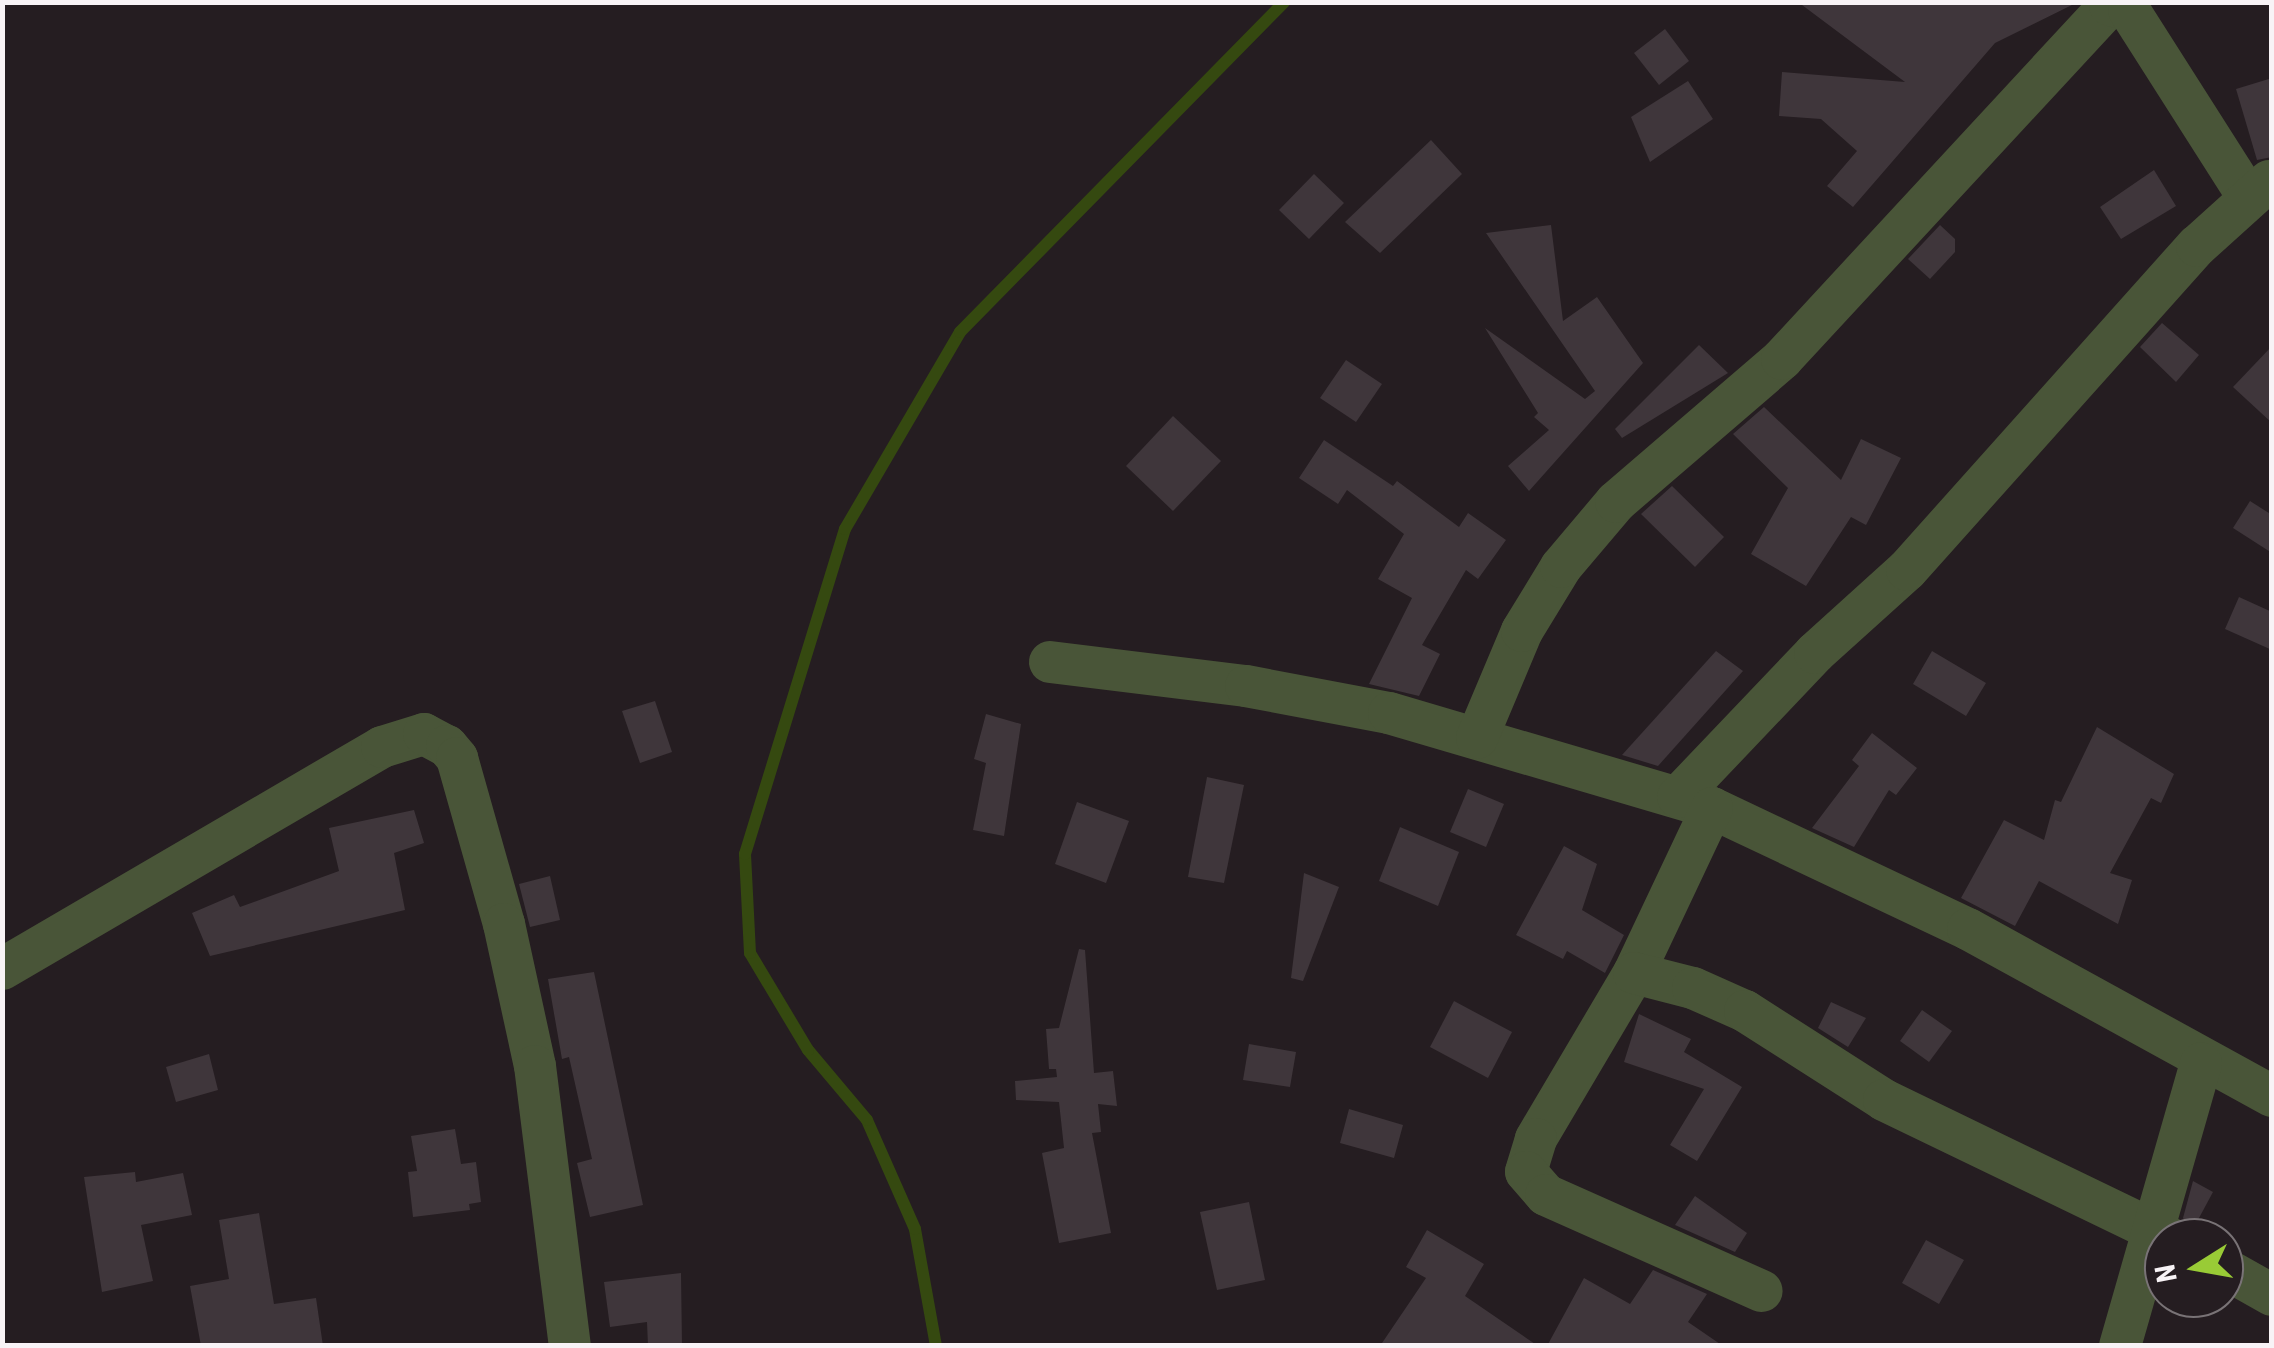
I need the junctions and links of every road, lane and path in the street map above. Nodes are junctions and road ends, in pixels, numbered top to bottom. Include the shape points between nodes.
1 (2259, 187) edge
2 (1050, 662) dead end
3 (1477, 738) junction
4 (1695, 802) junction
5 (2, 969) edge
6 (1634, 973) junction
7 (2201, 1063) junction
8 (2272, 1096) edge
9 (2165, 1218) edge
10 (2144, 1226) edge
11 (2244, 1279) edge
12 (2144, 1280) edge
13 (1762, 1291) dead end
14 (2272, 1294) edge
15 (570, 1346) edge
16 (2120, 1346) edge

1 - 3 street via 2129,10 2110,6 1782,358 1616,502 1561,567 1522,631
1 - 4 street via 1907,570 1815,654
2 - 3 street via 1246,686
3 - 4 street
4 - 6 street
4 - 7 street via 1968,929
5 - 15 street via 382,747 424,734 447,746 457,758 499,905 534,1066
6 - 10 street via 1745,1011 1884,1100
6 - 13 street via 1536,1139 1526,1172 1546,1194
7 - 8 street
7 - 9 street
11 - 14 street
12 - 16 street

